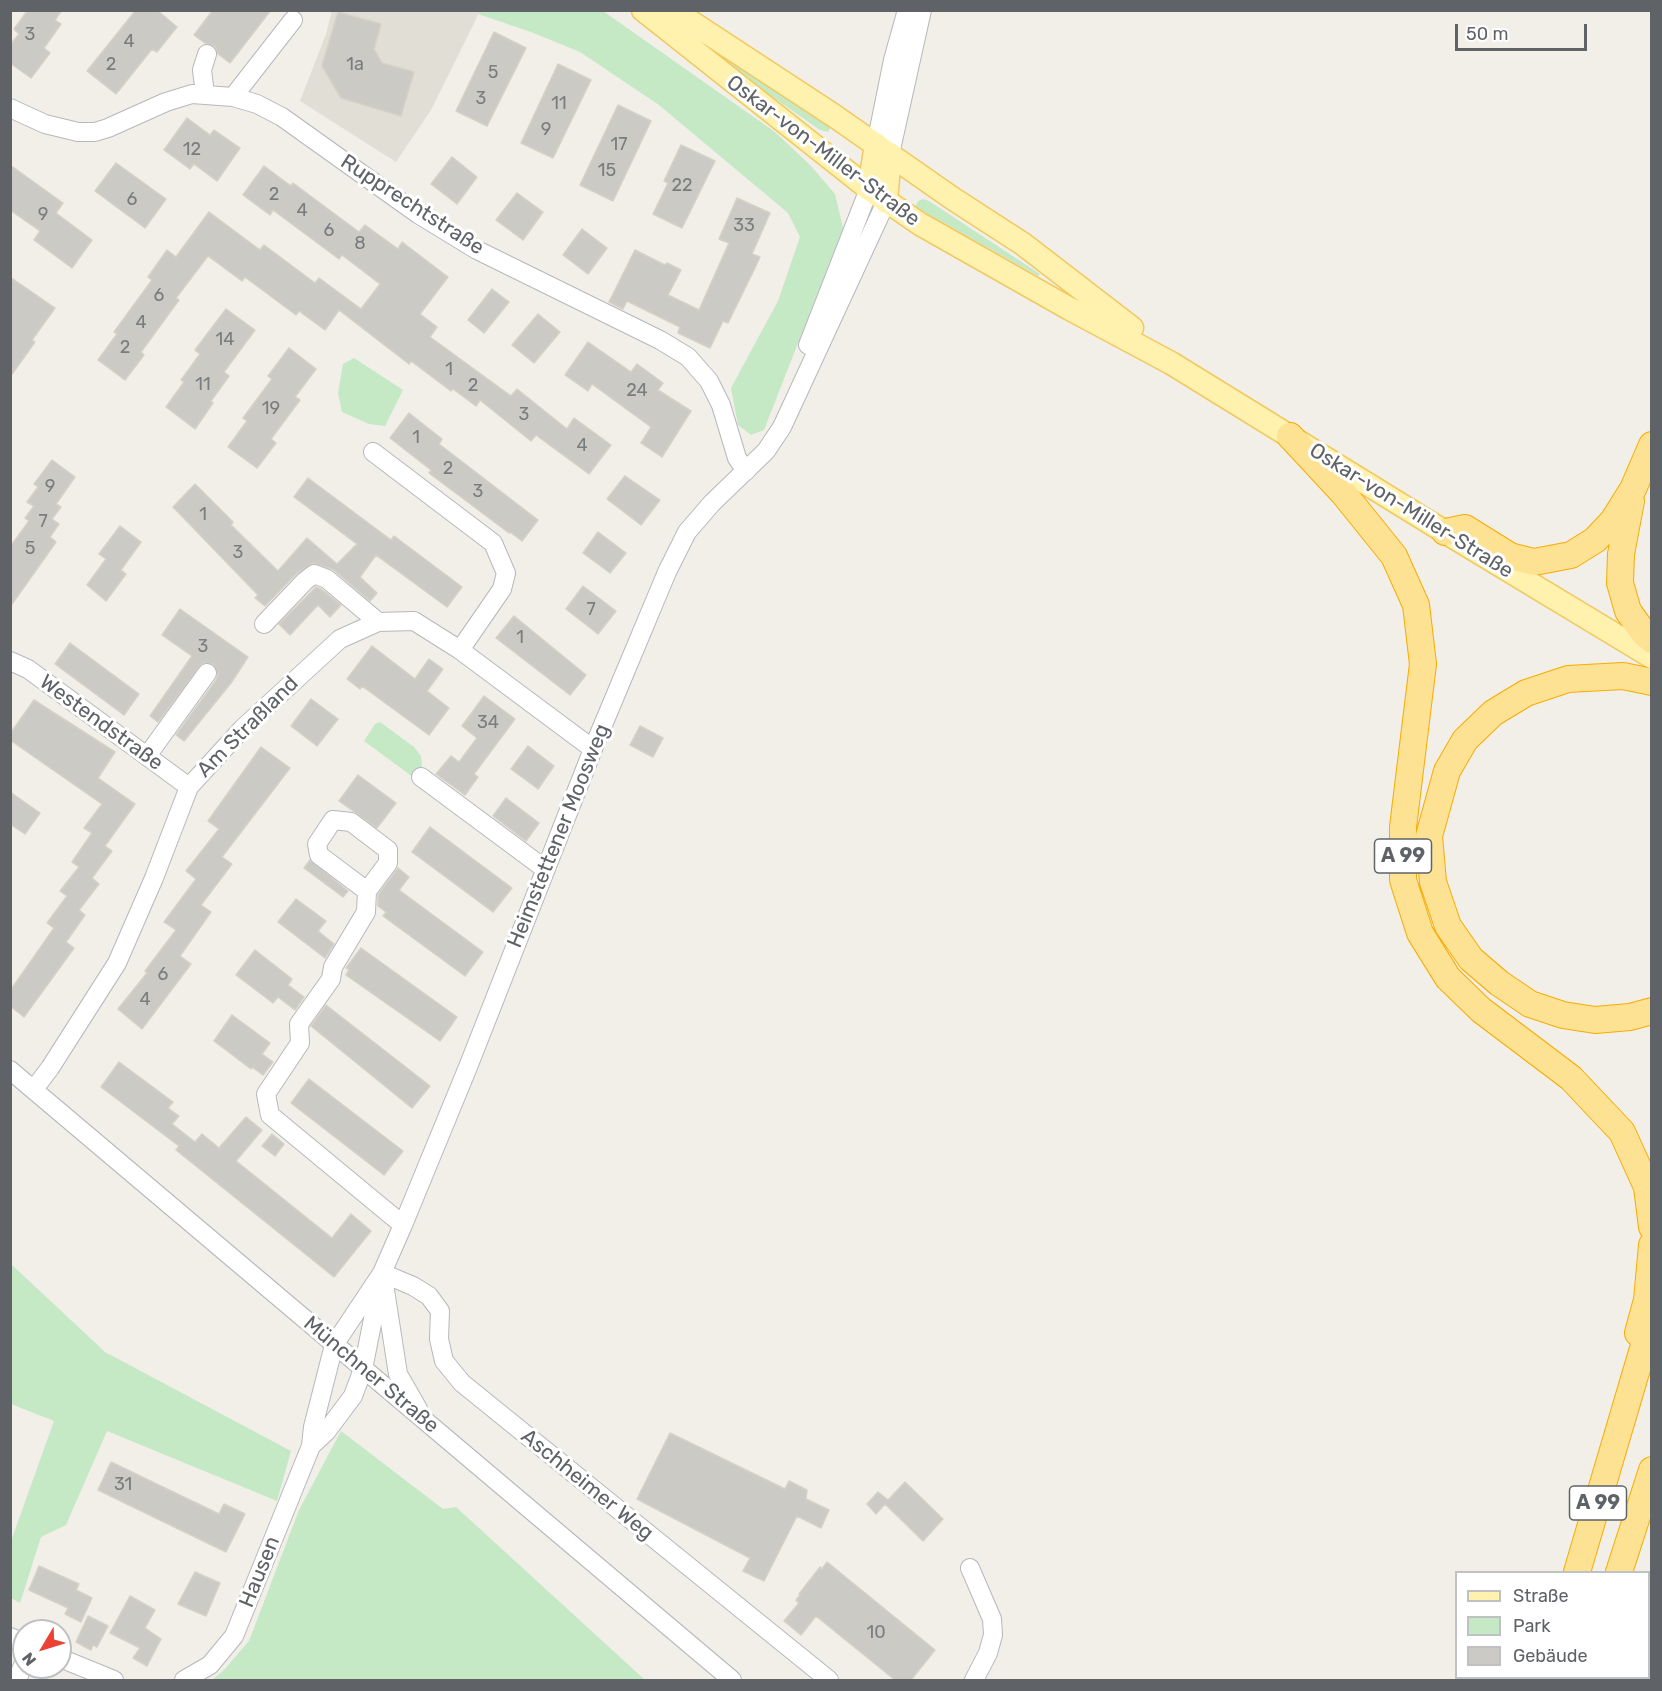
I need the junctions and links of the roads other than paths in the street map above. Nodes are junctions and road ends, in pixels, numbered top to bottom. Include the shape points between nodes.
1 (643, 10) edge
2 (669, 10) edge
3 (907, 10) edge
4 (922, 10) edge
5 (293, 20) dead end
6 (207, 54) dead end
7 (205, 94) junction
8 (233, 97) junction
9 (10, 108) edge
10 (883, 149) junction
11 (877, 196) junction
12 (1171, 363) junction
13 (1290, 436) junction
14 (1652, 446) edge
15 (373, 452) dead end
16 (746, 471) junction
17 (1633, 489) junction
18 (1444, 532) junction
19 (378, 622) junction
20 (264, 624) dead end
21 (1652, 640) edge
22 (460, 650) junction
23 (1652, 657) edge
24 (10, 661) edge
25 (207, 673) dead end
26 (1652, 682) edge
27 (593, 749) junction
28 (147, 756) junction
29 (421, 777) dead end
30 (189, 787) junction
31 (545, 869) junction
32 (367, 891) dead end
33 (1652, 1011) edge
34 (10, 1070) edge
35 (34, 1089) junction
36 (403, 1225) junction
37 (1652, 1227) edge
38 (1652, 1245) edge
39 (382, 1273) junction
40 (1652, 1318) edge
41 (334, 1345) junction
42 (363, 1369) junction
43 (423, 1419) junction
44 (1619, 1433) junction
45 (311, 1446) junction
46 (1652, 1470) edge
47 (970, 1568) dead end
48 (1577, 1571) edge
49 (1619, 1571) edge
50 (72, 1663) edge
51 (114, 1680) edge
52 (184, 1680) edge
53 (732, 1680) edge
54 (828, 1680) edge
55 (974, 1680) edge

1 - 11 main road, Oskar-von-Miller-Straße
2 - 10 main road, Oskar-von-Miller-Straße
3 - 10 street via 893,60
4 - 10 street
5 - 8 street
6 - 7 street via 202,70
7 - 8 street, Rupprechtstraße
7 - 9 street, Rupprechtstraße via 166,102 95,132 45,124
8 - 16 street, Rupprechtstraße via 282,117 418,214 477,250 687,357 709,381 721,405 737,458
10 - 11 main road
10 - 12 main road, Oskar-von-Miller-Straße via 1023,244 1143,336
11 - 12 main road, Oskar-von-Miller-Straße via 920,224
11 - 16 street, Heimstettener Moosweg via 782,427
12 - 13 main road, Oskar-von-Miller-Straße
13 - 18 main road, Oskar-von-Miller-Straße
13 - 37 highway, A 99 via 1394,556 1416,605 1423,664 1403,827 1403,880 1420,933 1448,978 1481,1010 1571,1078 1622,1132 1647,1187
14 - 17 highway
15 - 22 street via 493,543 506,573 502,589
16 - 27 street, Heimstettener Moosweg via 687,532
17 - 18 highway via 1613,521 1595,540 1571,555 1534,562 1510,556 1465,528
17 - 21 highway via 1620,583 1628,611
18 - 23 main road, Oskar-von-Miller-Straße
19 - 20 street via 327,579 314,574
19 - 22 street, Am Straßland via 414,621
19 - 30 street, Am Straßland via 340,639 243,728
22 - 27 street, Am Straßland
24 - 28 street, Westendstraße via 28,669
25 - 28 street
26 - 33 highway via 1623,676 1568,679 1526,693 1493,713 1465,740 1447,771 1429,836 1433,882 1448,926 1471,959 1500,983 1530,1004 1563,1015 1595,1020
27 - 31 street, Heimstettener Moosweg
28 - 30 street, Westendstraße
29 - 31 street
30 - 35 street, Am Straßland via 117,963
31 - 36 street, Heimstettener Moosweg
32 - 36 street via 366,912 333,967 331,979 299,1024 300,1043 266,1094 270,1115
34 - 35 street, Münchner Straße
35 - 41 street, Münchner Straße
36 - 39 street, Heimstettener Moosweg
38 - 44 highway, A 99 via 1647,1300 1617,1413
39 - 41 street, Heimstettener Moosweg
39 - 42 street, Heimstettener Moosweg
39 - 43 street via 398,1374
39 - 54 street, Aschheimer Weg via 429,1296 440,1311 439,1339 444,1361 462,1383
40 - 44 highway, A 99
41 - 42 street, Münchner Straße
41 - 45 street, Hausen
42 - 43 street, Münchner Straße
42 - 45 street, Hausen via 353,1396
43 - 53 street, Münchner Straße
44 - 48 highway, A 99
45 - 52 street, Hausen via 234,1636 210,1665
46 - 49 highway, A 99
47 - 55 street via 992,1619 993,1635
50 - 51 street

